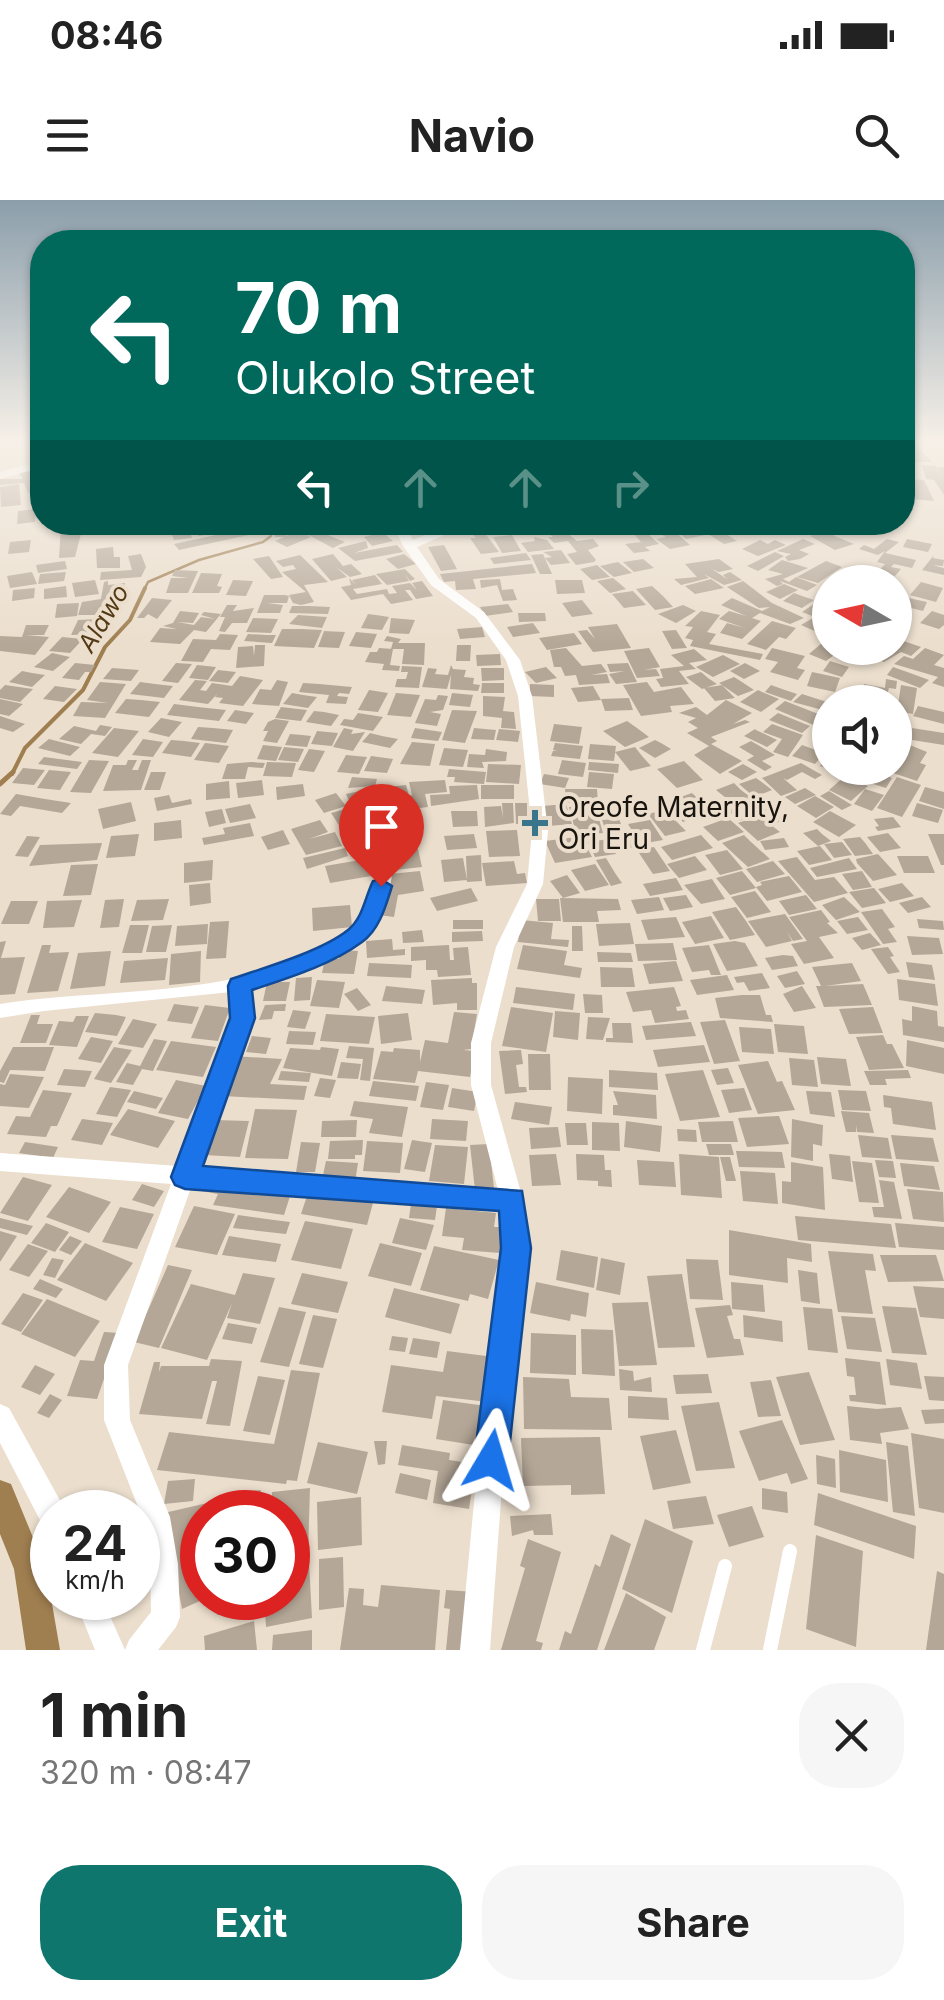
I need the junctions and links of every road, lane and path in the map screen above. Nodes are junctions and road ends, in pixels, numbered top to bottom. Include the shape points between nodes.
1 (404, 535) edge
2 (436, 535) edge
3 (409, 546) junction
4 (383, 809) dead end
5 (240, 986) junction
6 (0, 1010) edge
7 (0, 1162) edge
8 (185, 1177) junction
9 (512, 1200) junction
10 (0, 1417) edge
11 (39, 1490) edge
12 (790, 1552) dead end
13 (725, 1566) dead end
14 (97, 1620) edge
15 (110, 1650) edge
16 (139, 1650) edge
17 (475, 1650) edge
18 (703, 1650) edge
19 (770, 1650) edge

1 - 3 street
2 - 3 street
3 - 9 street via 436,582 501,639 525,696 539,860 505,948 481,1043 481,1085
4 - 5 street via 389,844 381,886 356,935
5 - 6 street
5 - 8 street via 242,1018
7 - 8 street
8 - 9 street
8 - 16 street via 116,1366 117,1420 156,1517 164,1564 166,1618
9 - 17 street via 516,1248
10 - 11 street
12 - 19 lane
13 - 18 lane
14 - 15 street

